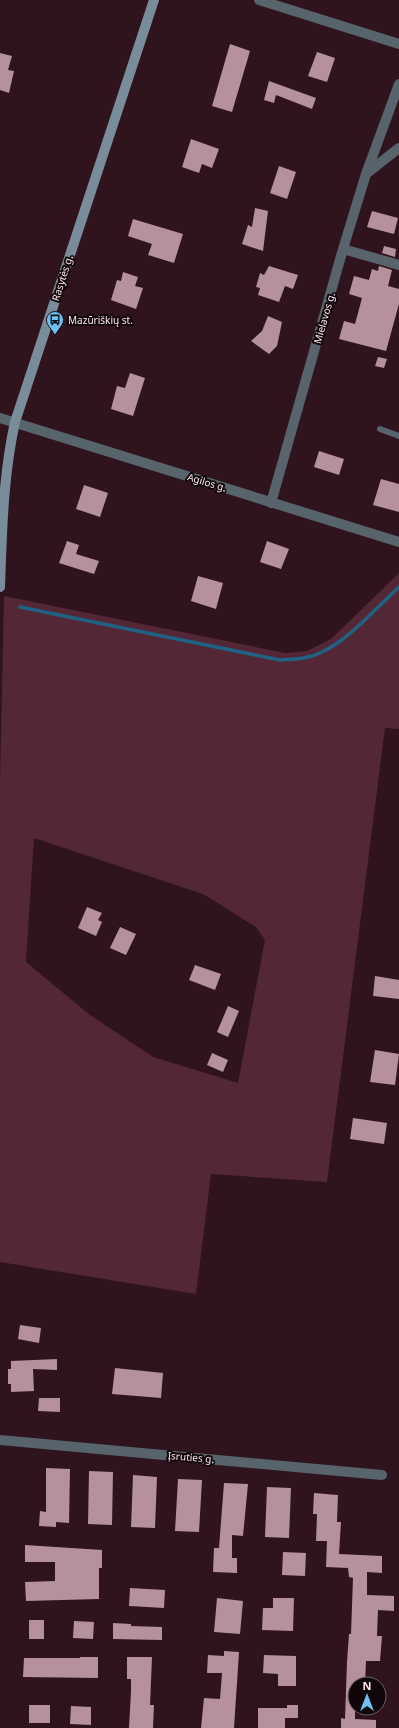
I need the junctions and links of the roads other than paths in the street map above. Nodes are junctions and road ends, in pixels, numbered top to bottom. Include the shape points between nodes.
1 (154, 0) edge
2 (260, 0) edge
3 (399, 44) edge
4 (399, 84) edge
5 (399, 148) edge
6 (366, 174) junction
7 (343, 249) junction
8 (399, 265) edge
9 (0, 418) edge
10 (14, 422) junction
11 (380, 429) dead end
12 (399, 436) edge
13 (271, 503) junction
14 (399, 542) edge
15 (0, 587) edge
16 (0, 1440) edge
17 (382, 1475) dead end

1 - 10 main road, Rasytės g.
2 - 3 street
4 - 6 street, Mielavos g.
5 - 6 street
6 - 7 street, Mielavos g.
7 - 8 street
7 - 13 street, Mielavos g.
9 - 10 street, Agilos g.
10 - 13 street, Agilos g.
10 - 15 main road, Rasytės g. via 3,500
11 - 12 lane
13 - 14 street, Agilos g.
16 - 17 street, Įsruties g.

